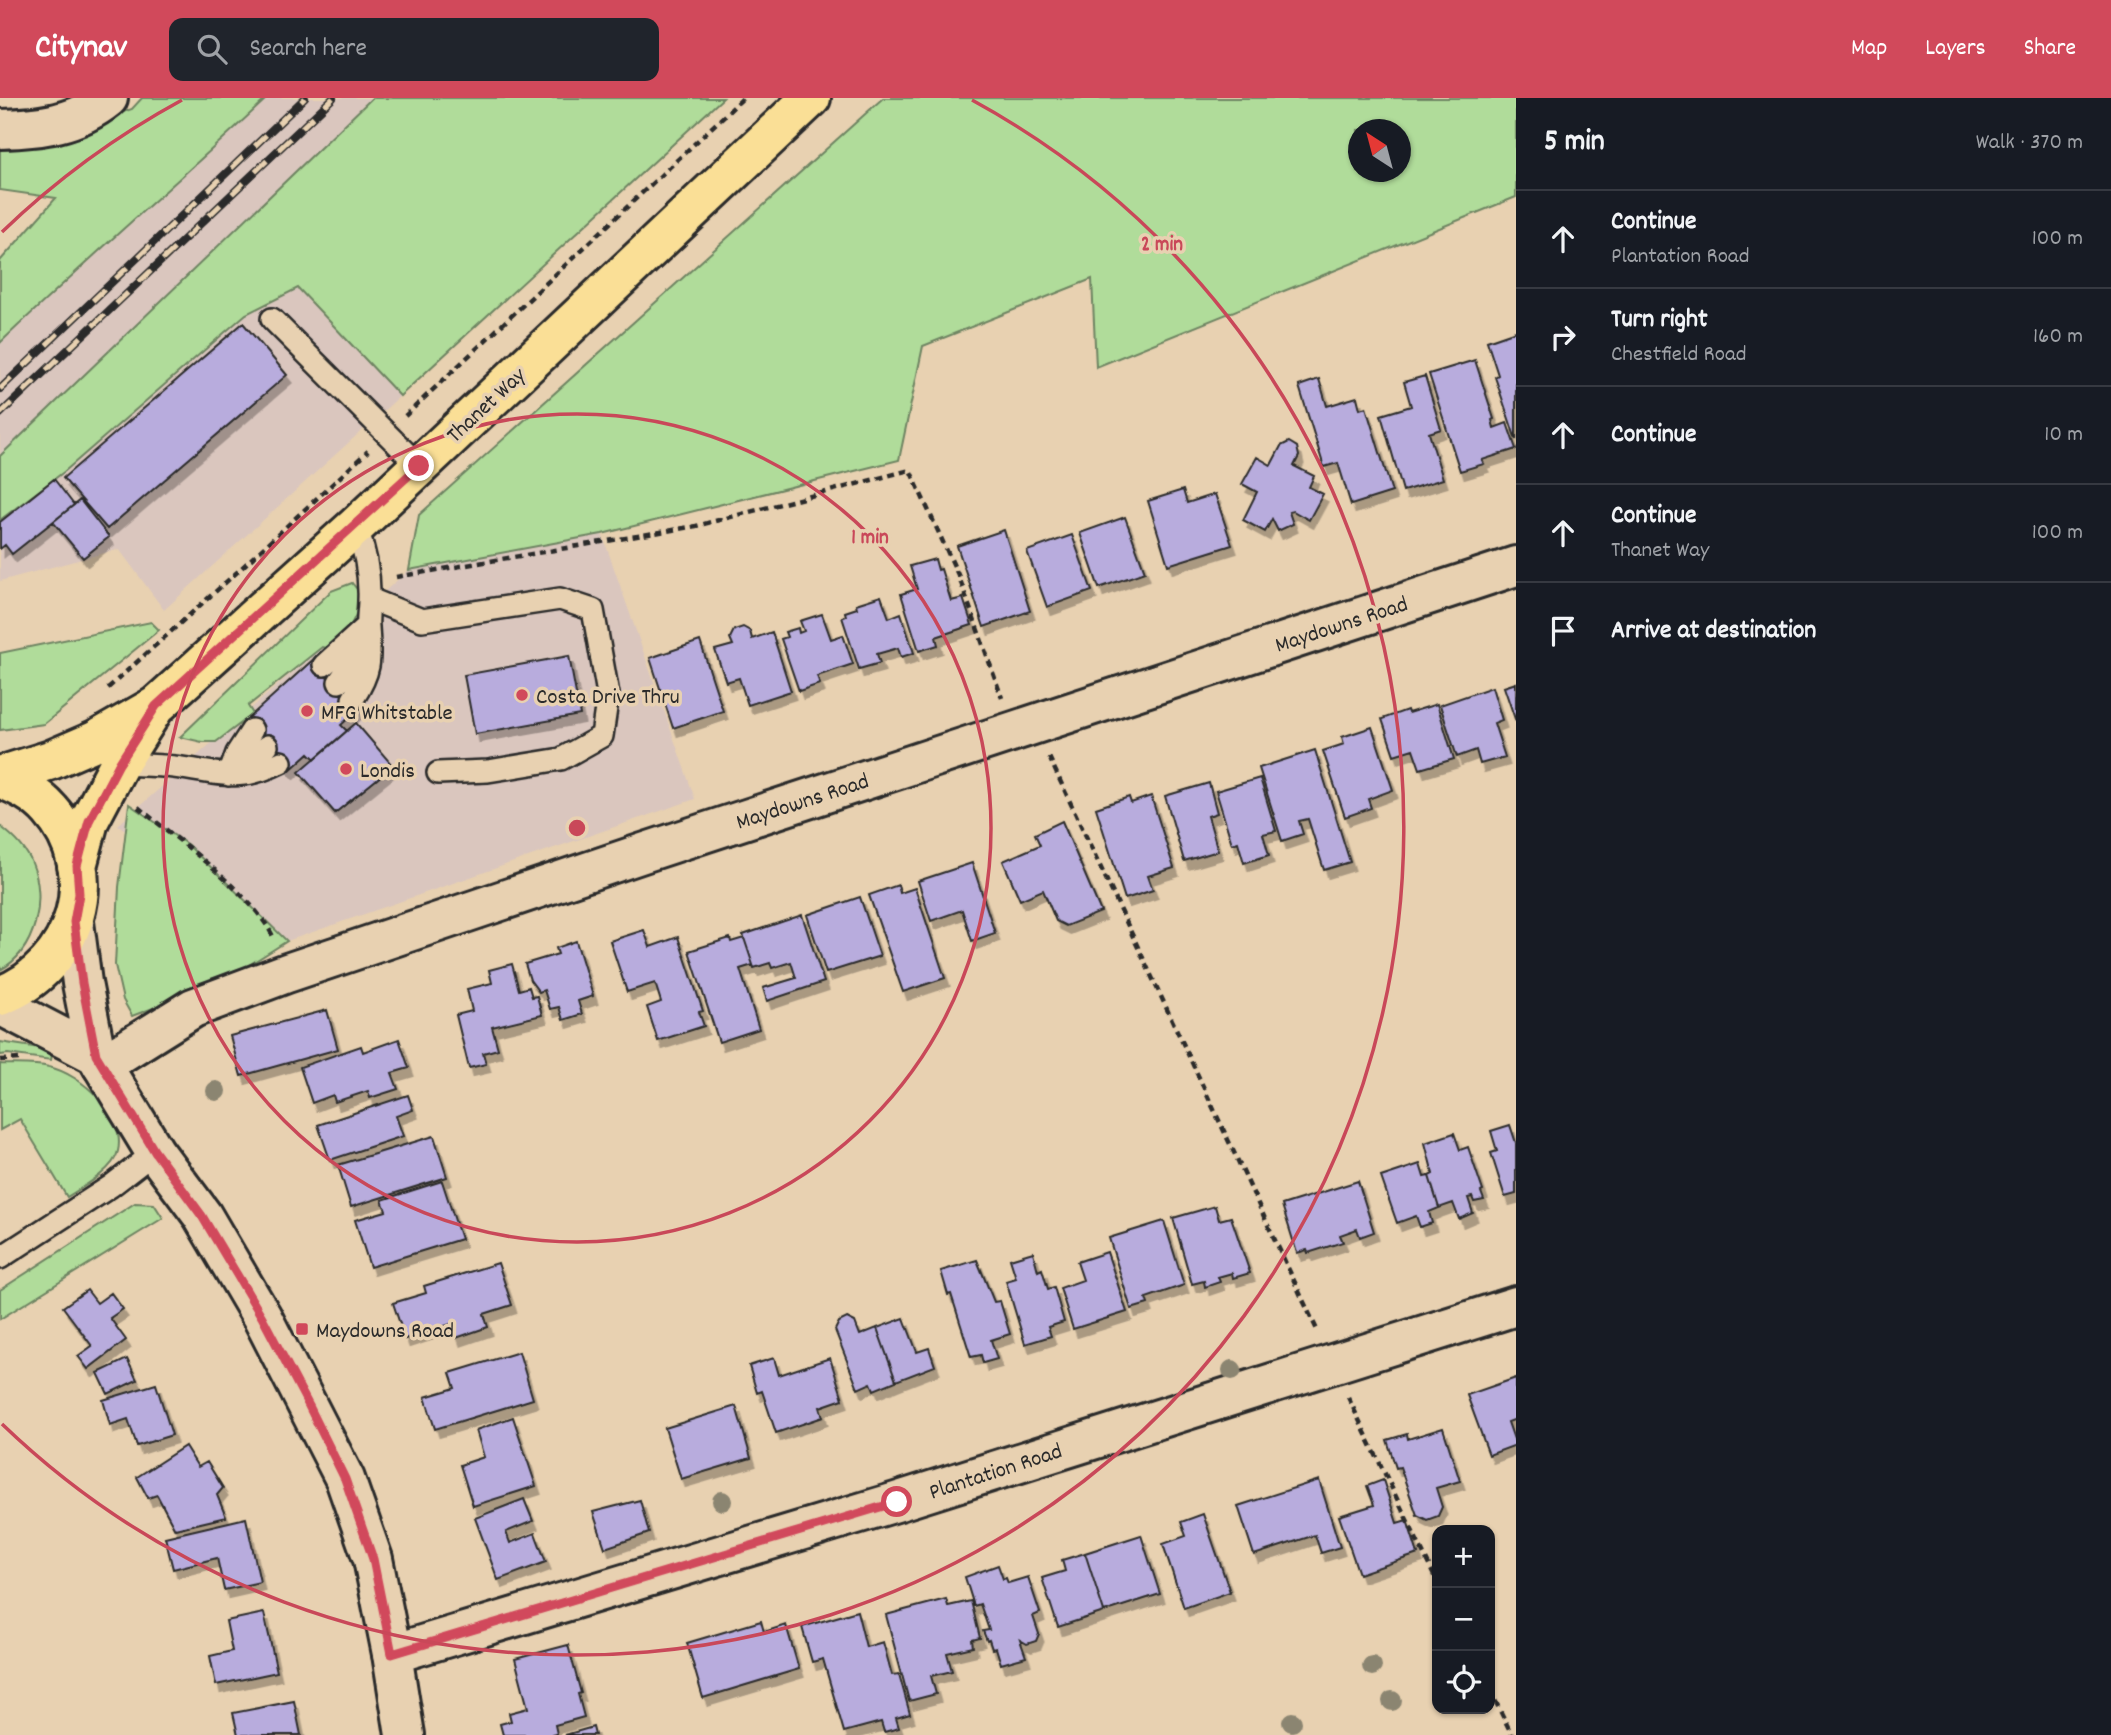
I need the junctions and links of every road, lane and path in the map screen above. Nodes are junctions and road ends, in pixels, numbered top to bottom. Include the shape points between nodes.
1 (108, 98) edge
2 (743, 98) edge
3 (811, 98) edge
4 (0, 128) edge
5 (272, 319) dead end
6 (385, 434) junction
7 (419, 466) junction
8 (356, 526) junction
9 (391, 566) dead end
10 (1516, 566) edge
11 (370, 599) junction
12 (367, 626) junction
13 (324, 665) dead end
14 (338, 682) dead end
15 (101, 694) dead end
16 (354, 699) dead end
17 (156, 706) junction
18 (1033, 724) junction
19 (253, 730) dead end
20 (274, 754) dead end
21 (114, 773) junction
22 (438, 774) dead end
23 (229, 775) junction
24 (0, 777) edge
25 (77, 866) junction
26 (74, 922) junction
27 (287, 973) junction
28 (0, 996) edge
29 (0, 1005) edge
30 (99, 1060) junction
31 (155, 1152) junction
32 (0, 1258) edge
33 (1516, 1306) edge
34 (1332, 1364) junction
35 (1432, 1572) edge
36 (392, 1654) junction
37 (1495, 1700) edge
38 (405, 1735) edge
39 (1512, 1735) edge

1 - 4 street via 68,121
2 - 6 path
3 - 7 main road, Thanet Way
5 - 6 lane
6 - 7 lane
6 - 15 path
7 - 8 main road, Thanet Way
8 - 11 lane
8 - 17 main road, Thanet Way
9 - 18 path via 395,577 696,526 910,470 959,577 1005,705
10 - 18 street, Maydowns Road
11 - 12 lane
11 - 22 lane via 422,620 560,599 593,610 608,694 602,736 561,759
12 - 13 lane
12 - 14 lane via 356,656
12 - 16 lane via 369,667
17 - 21 main road, Thanet Way
17 - 24 main road, Thanet Way via 95,741
18 - 27 street, Maydowns Road
18 - 34 path
19 - 23 lane
20 - 23 lane via 256,774
21 - 23 lane via 173,767
21 - 25 main road, Thanet Way via 89,821
21 - 27 path via 241,895 270,930
24 - 25 main road via 26,789 50,810 68,836
25 - 26 main road
26 - 28 main road via 61,950 41,972
26 - 30 street
27 - 30 street, Maydowns Road via 193,1008
29 - 30 street
30 - 31 street
31 - 32 lane
31 - 36 street via 202,1216 262,1317 345,1479 373,1559
33 - 34 street, Plantation Road
34 - 35 path
34 - 36 street, Plantation Road via 897,1502
36 - 38 street
37 - 39 path

